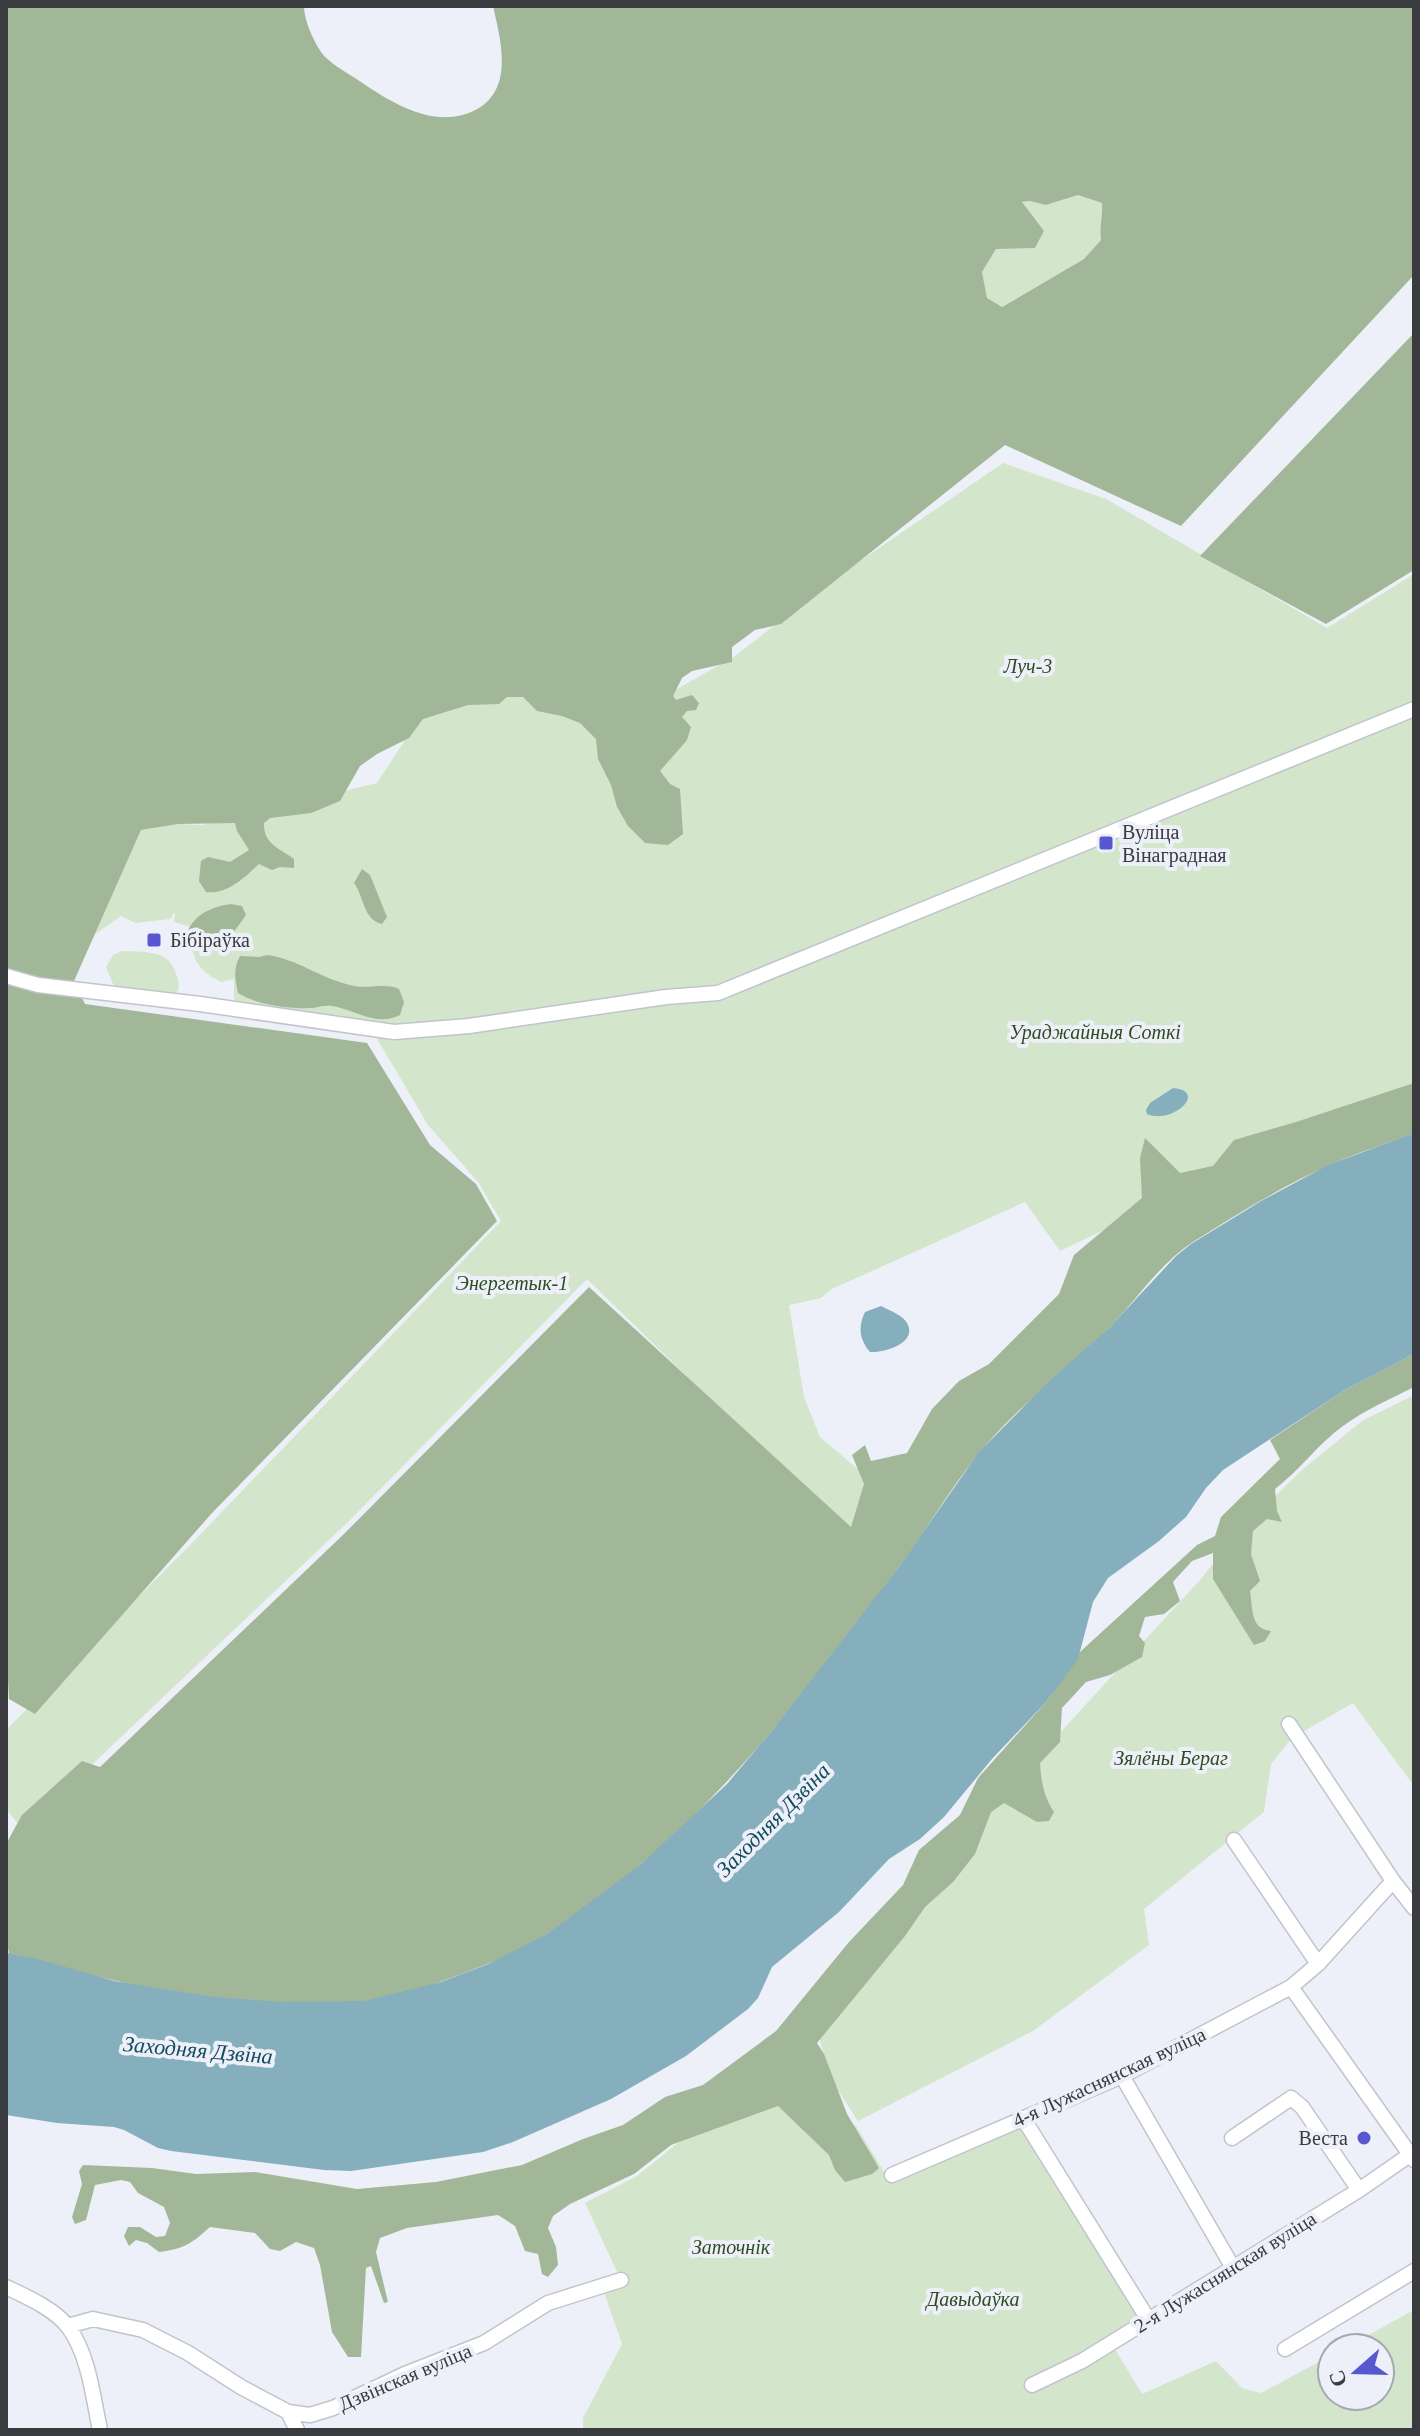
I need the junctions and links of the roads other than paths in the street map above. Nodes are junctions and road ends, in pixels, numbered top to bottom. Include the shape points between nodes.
1 (1414, 709) edge
2 (6, 976) edge
3 (1289, 1724) dead end
4 (1234, 1840) dead end
5 (1393, 1881) junction
6 (1414, 1908) edge
7 (1318, 1964) junction
8 (1291, 1987) junction
9 (1122, 2076) junction
10 (1023, 2118) junction
11 (1232, 2138) dead end
12 (1413, 2156) edge
13 (892, 2175) dead end
14 (1359, 2190) junction
15 (1232, 2266) junction
16 (1414, 2271) edge
17 (614, 2282) dead end
18 (6, 2287) edge
19 (1148, 2319) junction
20 (68, 2326) junction
21 (1285, 2349) dead end
22 (1032, 2385) dead end
23 (288, 2412) junction
24 (100, 2430) edge
25 (297, 2430) edge

1 - 2 street via 718,993 407,1032 51,987
3 - 5 street
4 - 7 street
5 - 6 street
5 - 7 street, 4-я Лужаснянская вуліца
7 - 8 street, 4-я Лужаснянская вуліца
8 - 9 street, 4-я Лужаснянская вуліца
8 - 12 street
9 - 10 street, 4-я Лужаснянская вуліца
9 - 15 street
10 - 13 street, 4-я Лужаснянская вуліца
10 - 19 street
11 - 14 street via 1291,2098
12 - 14 street, 2-я Лужаснянская вуліца
14 - 15 street, 2-я Лужаснянская вуліца
15 - 19 street, 2-я Лужаснянская вуліца
16 - 21 street
17 - 23 street, Дзвінская вуліца via 548,2303 484,2343 333,2408 310,2415
18 - 20 street
19 - 22 street, 2-я Лужаснянская вуліца
20 - 23 street via 93,2319 143,2330
20 - 24 street via 86,2368
23 - 25 street

